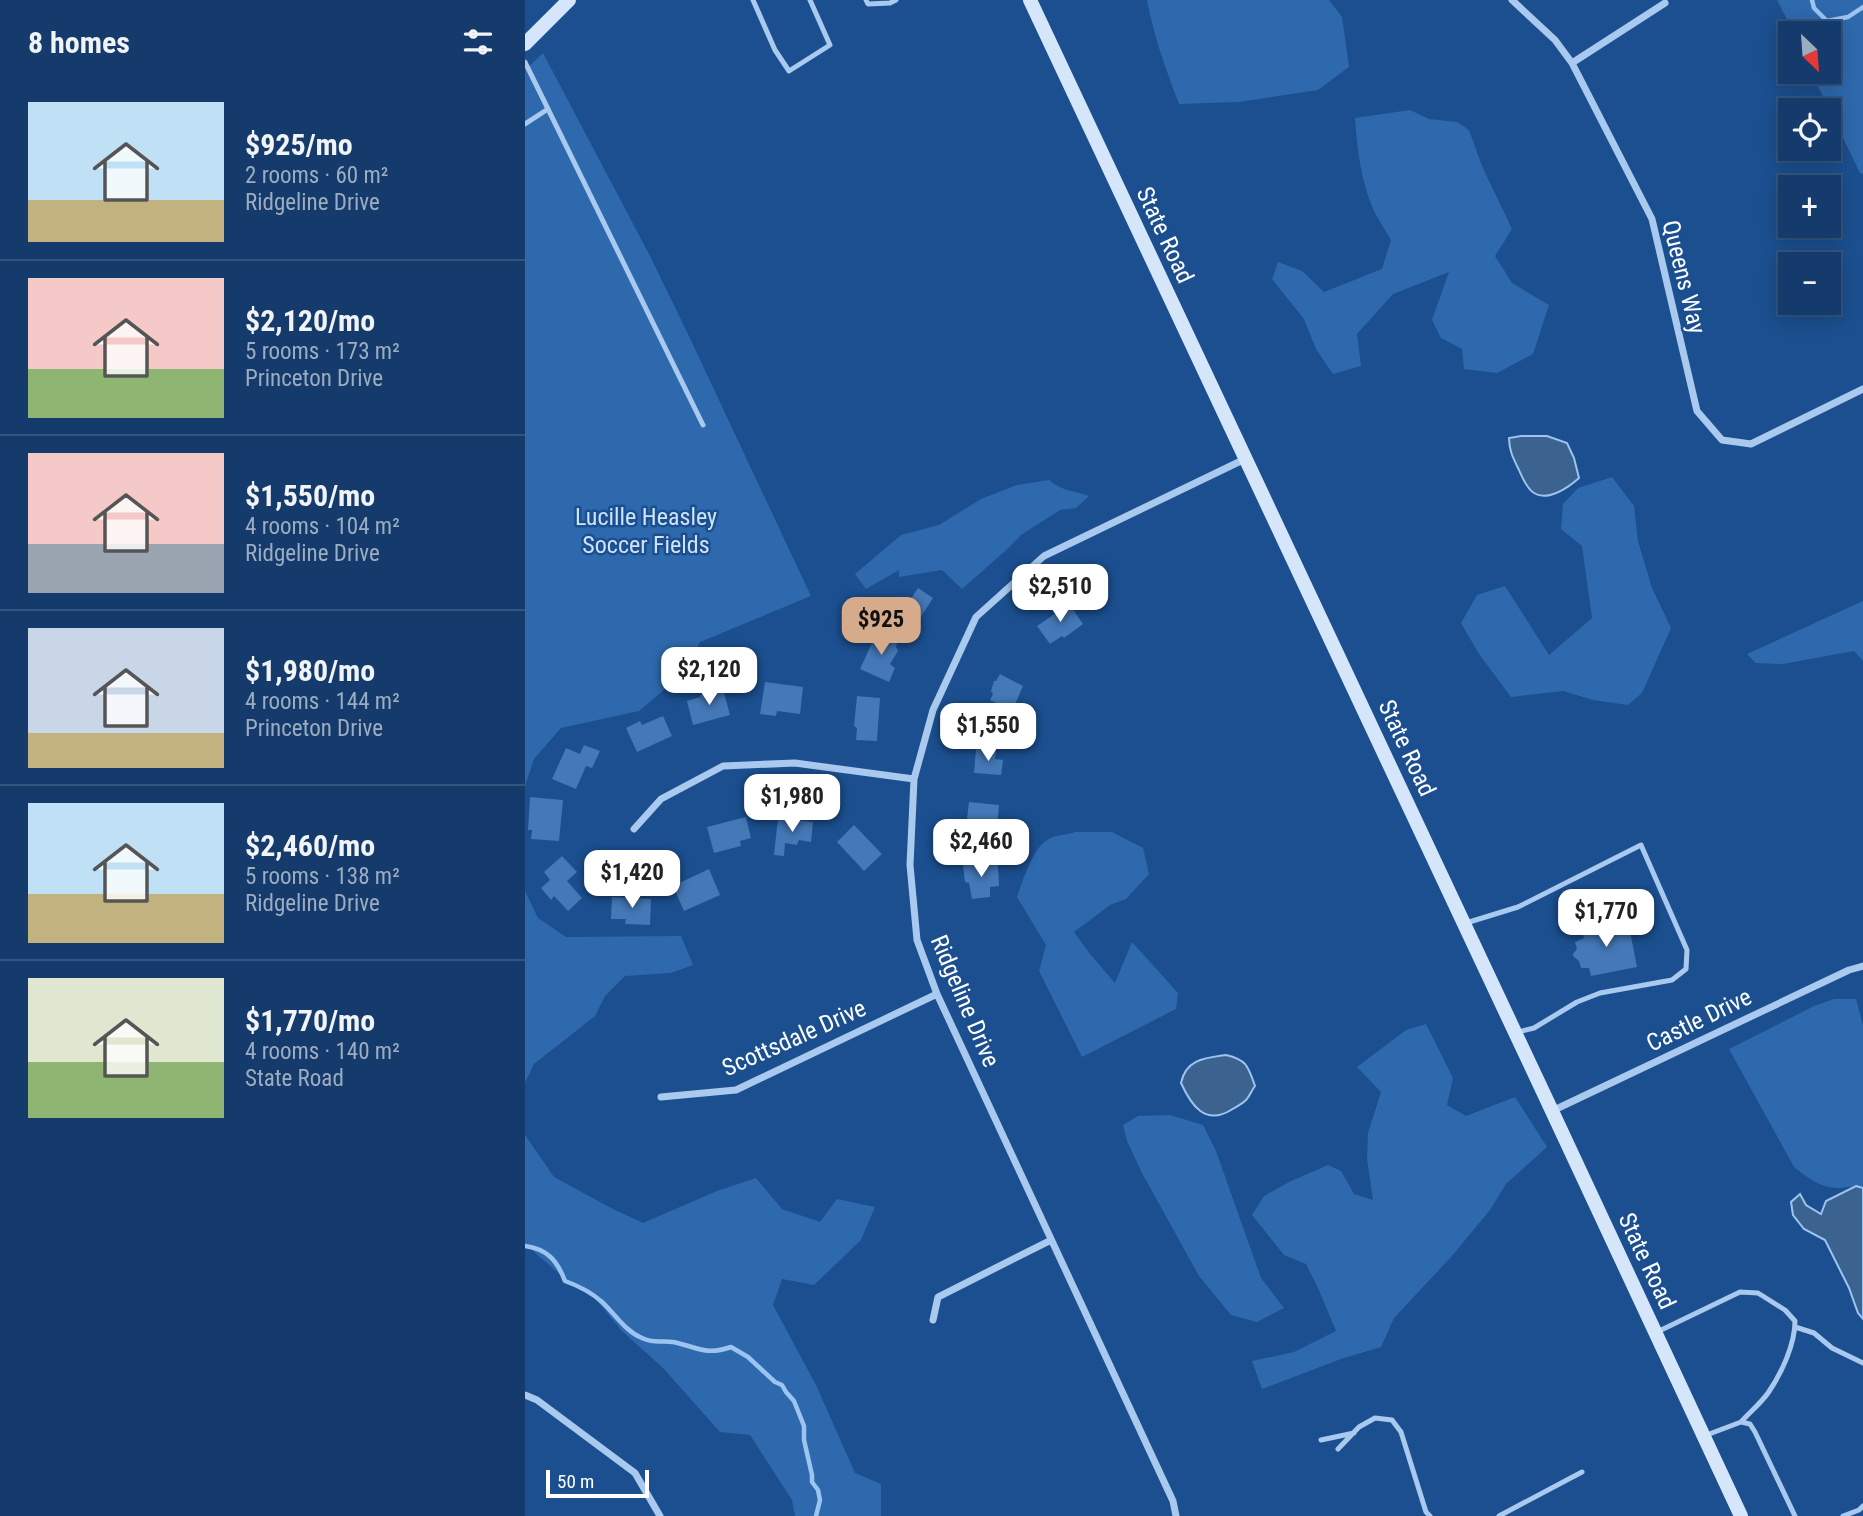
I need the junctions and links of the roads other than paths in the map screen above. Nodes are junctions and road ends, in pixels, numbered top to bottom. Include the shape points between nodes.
1 (753, 0) edge
2 (810, 0) edge
3 (866, 0) edge
4 (896, 0) edge
5 (1030, 0) edge
6 (1512, 0) edge
7 (565, 1) edge
8 (1665, 3) dead end
9 (525, 44) edge
10 (525, 62) edge
11 (1572, 63) junction
12 (548, 109) junction
13 (525, 124) edge
14 (1863, 389) edge
15 (703, 425) dead end
16 (1245, 459) junction
17 (914, 779) junction
18 (634, 828) dead end
19 (1464, 924) junction
20 (1863, 966) edge
21 (937, 994) junction
22 (1515, 1033) junction
23 (661, 1097) dead end
24 (1552, 1111) junction
25 (1051, 1240) junction
26 (933, 1320) dead end
27 (1795, 1327) junction
28 (1655, 1333) junction
29 (1863, 1363) edge
30 (525, 1395) edge
31 (1741, 1422) junction
32 (1354, 1433) junction
33 (1703, 1436) junction
34 (1321, 1440) dead end
35 (1338, 1449) dead end
36 (1582, 1472) dead end
37 (1863, 1506) edge
38 (660, 1516) edge
39 (1176, 1516) edge
40 (1430, 1516) edge
41 (1499, 1516) edge
42 (1741, 1516) edge
43 (1795, 1516) edge
44 (1843, 1516) edge

1 - 2 lane via 789,71 830,46
3 - 4 lane via 868,4
5 - 16 main road, State Road
6 - 11 street, Queens Way via 1555,40
7 - 9 main road
8 - 11 street
10 - 12 lane
11 - 14 street, Queens Way via 1652,219 1697,411 1722,440 1751,444
12 - 13 lane
12 - 15 lane
16 - 17 street, Ridgeline Drive via 1044,556 975,617 933,710
16 - 19 main road, State Road
17 - 18 street via 795,763 723,766 661,799
17 - 21 street, Ridgeline Drive via 910,865 916,940
19 - 22 main road, State Road
19 - 22 lane via 1518,907 1641,845 1687,950 1686,969 1672,980 1600,993 1534,1028
20 - 24 street, Castle Drive
21 - 23 street, Scottsdale Drive via 736,1090
21 - 25 street, Ridgeline Drive
22 - 24 main road, State Road
24 - 28 main road, State Road
25 - 26 street via 938,1297
25 - 39 street, Ridgeline Drive
27 - 28 lane via 1785,1310 1758,1293 1740,1292
27 - 29 lane via 1814,1333
27 - 31 lane via 1767,1394
28 - 33 main road, State Road
30 - 38 street via 537,1399 635,1473
31 - 33 lane
31 - 43 lane via 1750,1424 1755,1432
32 - 34 lane
32 - 35 lane
32 - 40 lane via 1375,1418 1392,1420 1401,1432
33 - 42 main road, State Road
36 - 41 lane
37 - 44 lane

